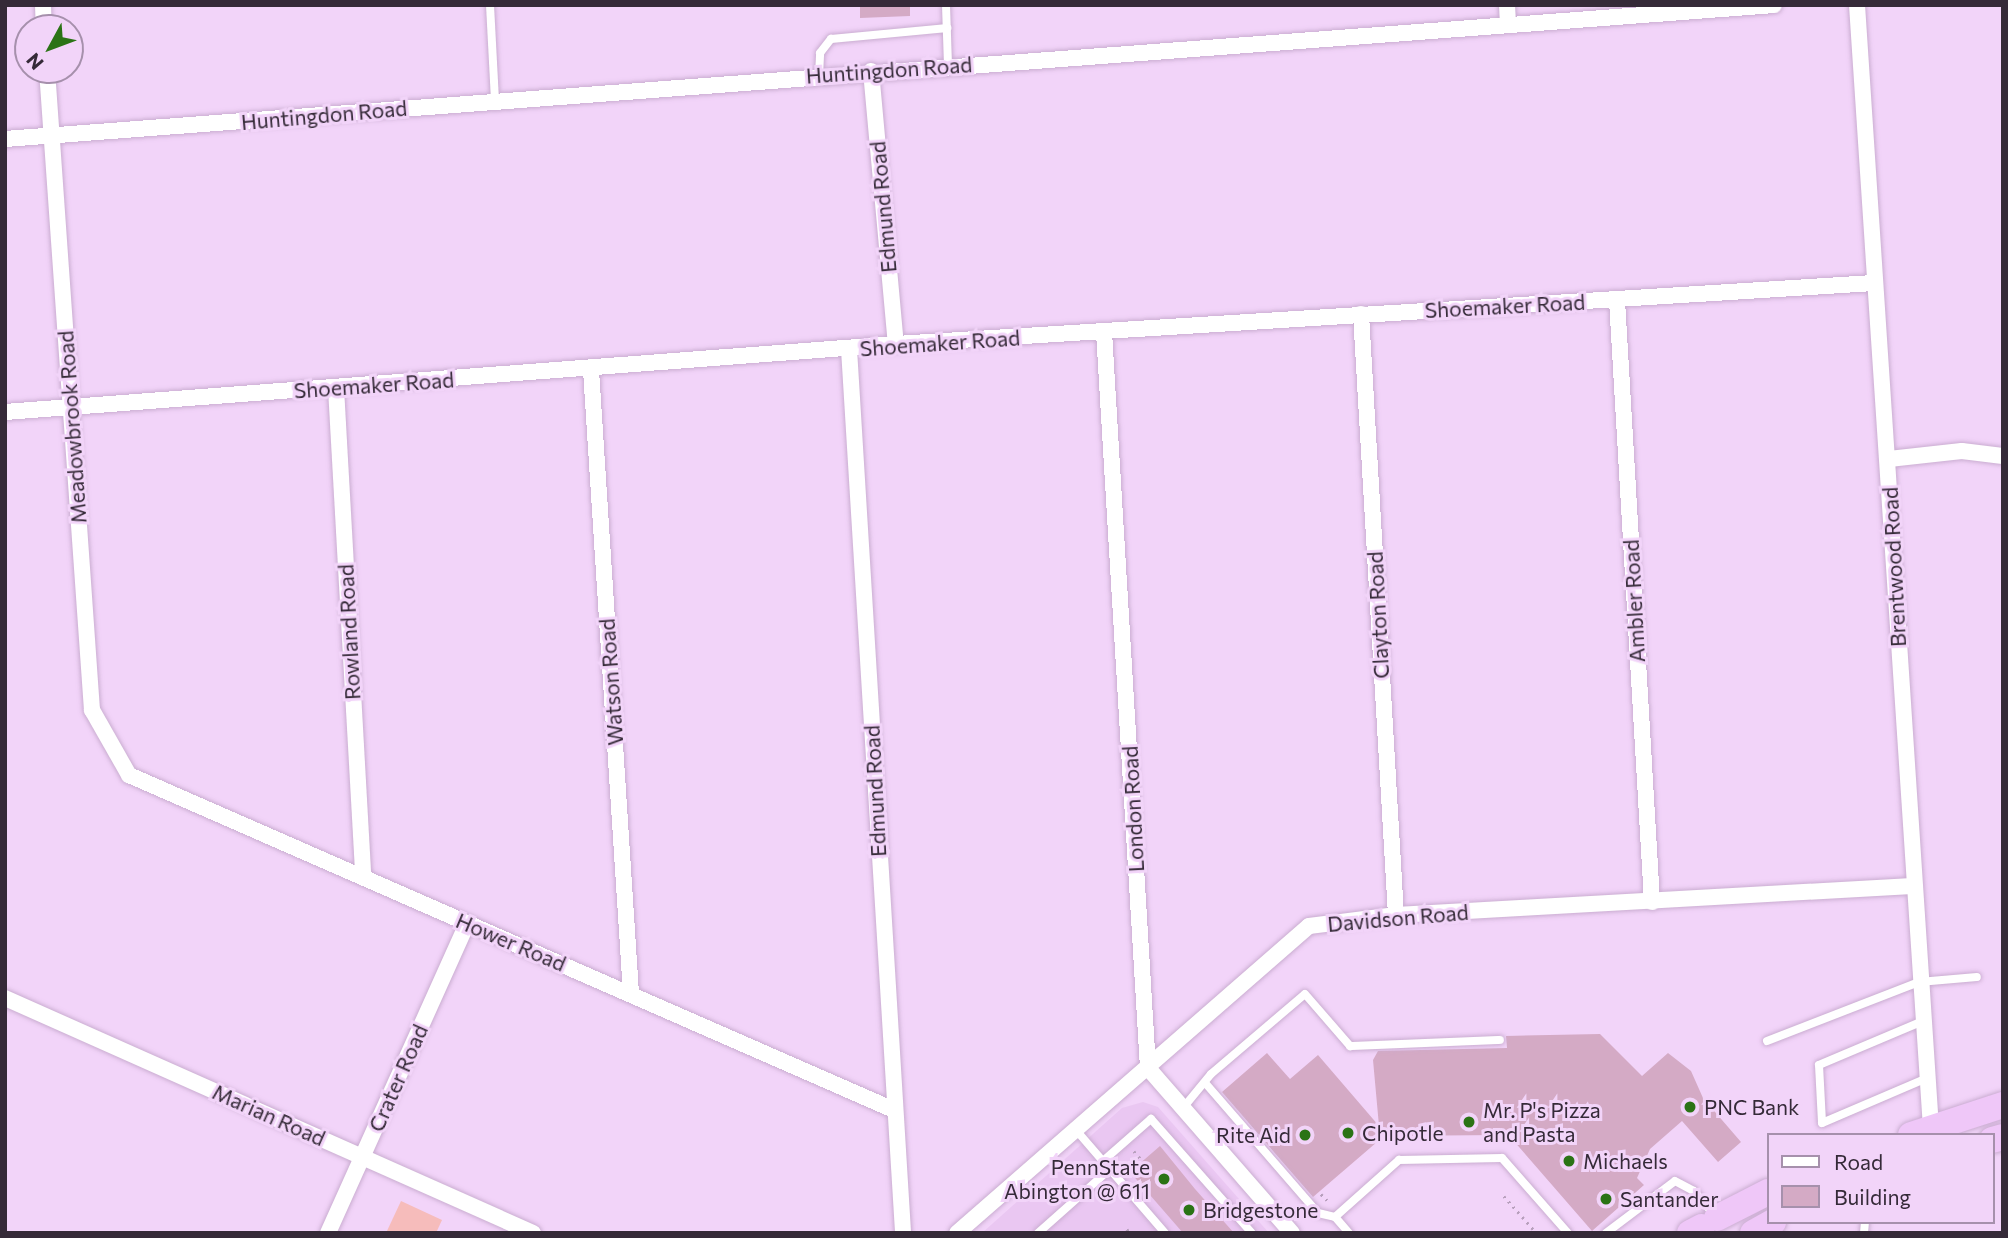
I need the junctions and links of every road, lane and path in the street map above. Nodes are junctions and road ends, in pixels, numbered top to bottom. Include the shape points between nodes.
1 (491, 5) edge
2 (946, 5) edge
3 (1507, 5) edge
4 (1774, 5) edge
5 (1857, 5) edge
6 (1508, 24) junction
7 (947, 28) junction
8 (948, 66) junction
9 (871, 71) junction
10 (819, 75) junction
11 (48, 84) edge
12 (495, 101) junction
13 (50, 136) junction
14 (5, 139) edge
15 (1875, 283) junction
16 (1617, 300) junction
17 (1361, 314) junction
18 (1104, 332) junction
19 (896, 344) junction
20 (849, 349) junction
21 (591, 370) junction
22 (335, 388) junction
23 (70, 407) junction
24 (5, 412) edge
25 (2003, 456) edge
26 (1889, 459) junction
27 (129, 775) joint
28 (363, 877) junction
29 (1912, 886) junction
30 (1652, 902) junction
31 (1396, 915) junction
32 (467, 923) junction
33 (1977, 977) dead end
34 (1919, 982) junction
35 (631, 994) junction
36 (5, 998) edge
37 (1923, 1021) junction
38 (1500, 1040) dead end
39 (1767, 1041) dead end
40 (1148, 1068) junction
41 (1927, 1078) junction
42 (1207, 1085) junction
43 (2003, 1105) edge
44 (1183, 1108) junction
45 (894, 1110) junction
46 (1076, 1130) junction
47 (1921, 1131) edge
48 (363, 1157) junction
49 (1103, 1161) junction
50 (1110, 1169) junction
51 (1766, 1193) edge
52 (1504, 1196) dead end
53 (1335, 1217) junction
54 (1769, 1224) edge
55 (1703, 1226) edge
56 (1534, 1230) dead end
57 (328, 1233) edge
58 (533, 1233) edge
59 (903, 1233) edge
60 (957, 1233) edge
61 (1038, 1233) edge
62 (1165, 1233) edge
63 (1252, 1233) edge
64 (1293, 1233) edge
65 (1349, 1233) edge
66 (1568, 1233) edge
67 (1606, 1233) edge
68 (1753, 1233) edge

1 - 12 lane
2 - 7 lane
3 - 6 street
4 - 6 street, Huntingdon Road
5 - 15 street, Brentwood Road
6 - 8 street, Huntingdon Road
7 - 8 lane
7 - 10 lane via 831,39 820,53
8 - 9 street, Huntingdon Road
9 - 10 street, Huntingdon Road
9 - 19 street, Edmund Road
10 - 12 street, Huntingdon Road
11 - 13 street, Meadowbrook Road
12 - 13 street, Huntingdon Road
13 - 14 street, Huntingdon Road
13 - 23 street, Meadowbrook Road
15 - 16 street, Shoemaker Road
15 - 26 street, Brentwood Road
16 - 17 street, Shoemaker Road
16 - 30 street, Ambler Road
17 - 18 street, Shoemaker Road
17 - 31 street, Clayton Road
18 - 19 street, Shoemaker Road
18 - 40 street, London Road
19 - 20 street, Shoemaker Road
20 - 21 street, Shoemaker Road
20 - 45 street, Edmund Road
21 - 22 street, Shoemaker Road
21 - 35 street, Watson Road
22 - 23 street, Shoemaker Road
22 - 28 street, Rowland Road
23 - 24 street, Shoemaker Road
23 - 27 street, Meadowbrook Road via 92,710
25 - 26 street via 1962,451
26 - 29 street, Brentwood Road
27 - 28 street, Hower Road
28 - 32 street, Hower Road
29 - 30 street, Davidson Road
29 - 34 street, Brentwood Road
30 - 31 street, Davidson Road
31 - 40 street, Davidson Road via 1309,926
32 - 35 street, Hower Road
32 - 48 street, Crater Road
33 - 34 lane
34 - 37 street, Brentwood Road
34 - 39 lane
35 - 45 street, Hower Road
36 - 48 street, Marian Road
37 - 41 street, Brentwood Road
37 - 41 lane via 1819,1065 1822,1124
38 - 42 lane via 1350,1046 1305,994 1211,1074
40 - 44 street
40 - 46 street, Davidson Road
41 - 47 street, Brentwood Road
42 - 44 lane
42 - 53 lane via 1318,1213
43 - 47 highway
44 - 64 street
45 - 59 street, Edmund Road
46 - 49 lane
46 - 60 street, Davidson Road
48 - 57 street, Crater Road
48 - 58 street, Marian Road
49 - 50 lane
49 - 63 lane via 1151,1119
50 - 61 lane
50 - 62 lane
51 - 55 highway
52 - 56 path
53 - 65 lane
53 - 66 lane via 1399,1160 1502,1158
54 - 68 highway
55 - 67 lane via 1695,1191 1675,1181

